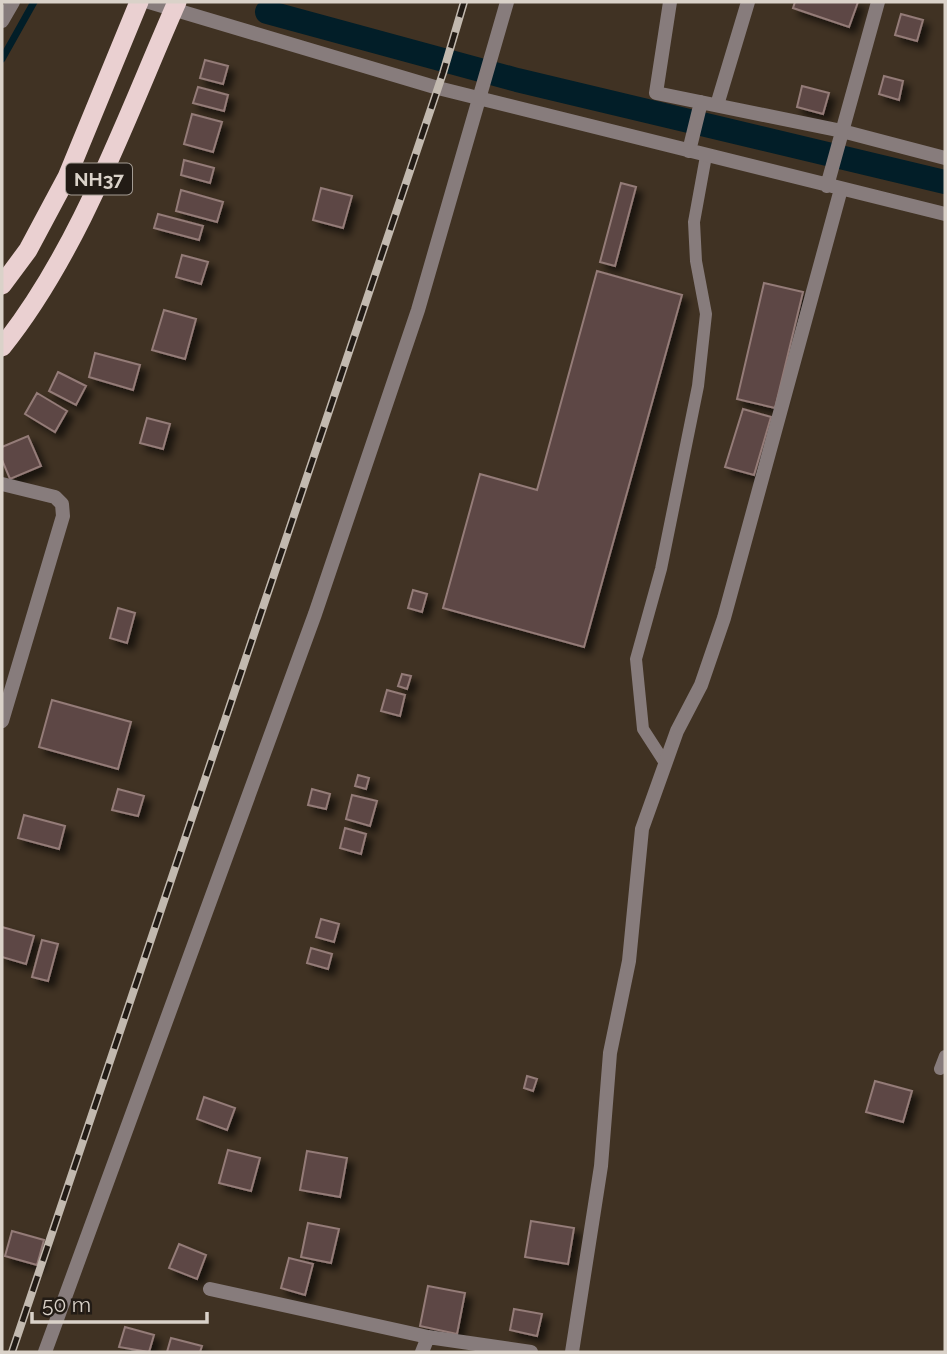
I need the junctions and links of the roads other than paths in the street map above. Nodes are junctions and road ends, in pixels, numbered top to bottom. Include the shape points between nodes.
1 (13, 2) edge
2 (139, 2) edge
3 (149, 2) edge
4 (508, 2) edge
5 (670, 2) edge
6 (748, 2) edge
7 (878, 2) edge
8 (175, 6) edge
9 (2, 21) edge
10 (481, 92) junction
11 (717, 105) junction
12 (699, 109) junction
13 (841, 136) junction
14 (690, 147) junction
15 (706, 156) junction
16 (945, 158) edge
17 (832, 184) junction
18 (945, 214) edge
19 (2, 285) edge
20 (2, 347) edge
21 (2, 484) edge
22 (2, 721) edge
23 (665, 763) junction
24 (210, 1289) dead end
25 (428, 1337) junction
26 (45, 1352) edge
27 (422, 1352) edge
28 (531, 1352) edge
29 (572, 1352) edge

1 - 9 street
2 - 19 highway, NH37 via 67,177 28,250
3 - 8 street
4 - 10 street
5 - 12 street via 656,93
6 - 11 street
7 - 13 street
8 - 10 street
8 - 20 highway, NH37 via 86,210 21,323
10 - 14 street
10 - 26 street via 418,310 315,614
11 - 12 street
11 - 13 street
12 - 14 street
13 - 16 street
13 - 17 street
14 - 15 street
15 - 17 street
15 - 23 lane via 694,222 706,314 698,386 661,569 636,659 643,729
17 - 18 street
17 - 23 street via 724,618 701,685
21 - 22 street via 55,497 62,504
23 - 29 street via 642,829 629,961 610,1052 601,1166
24 - 25 street
25 - 27 street
25 - 28 street

